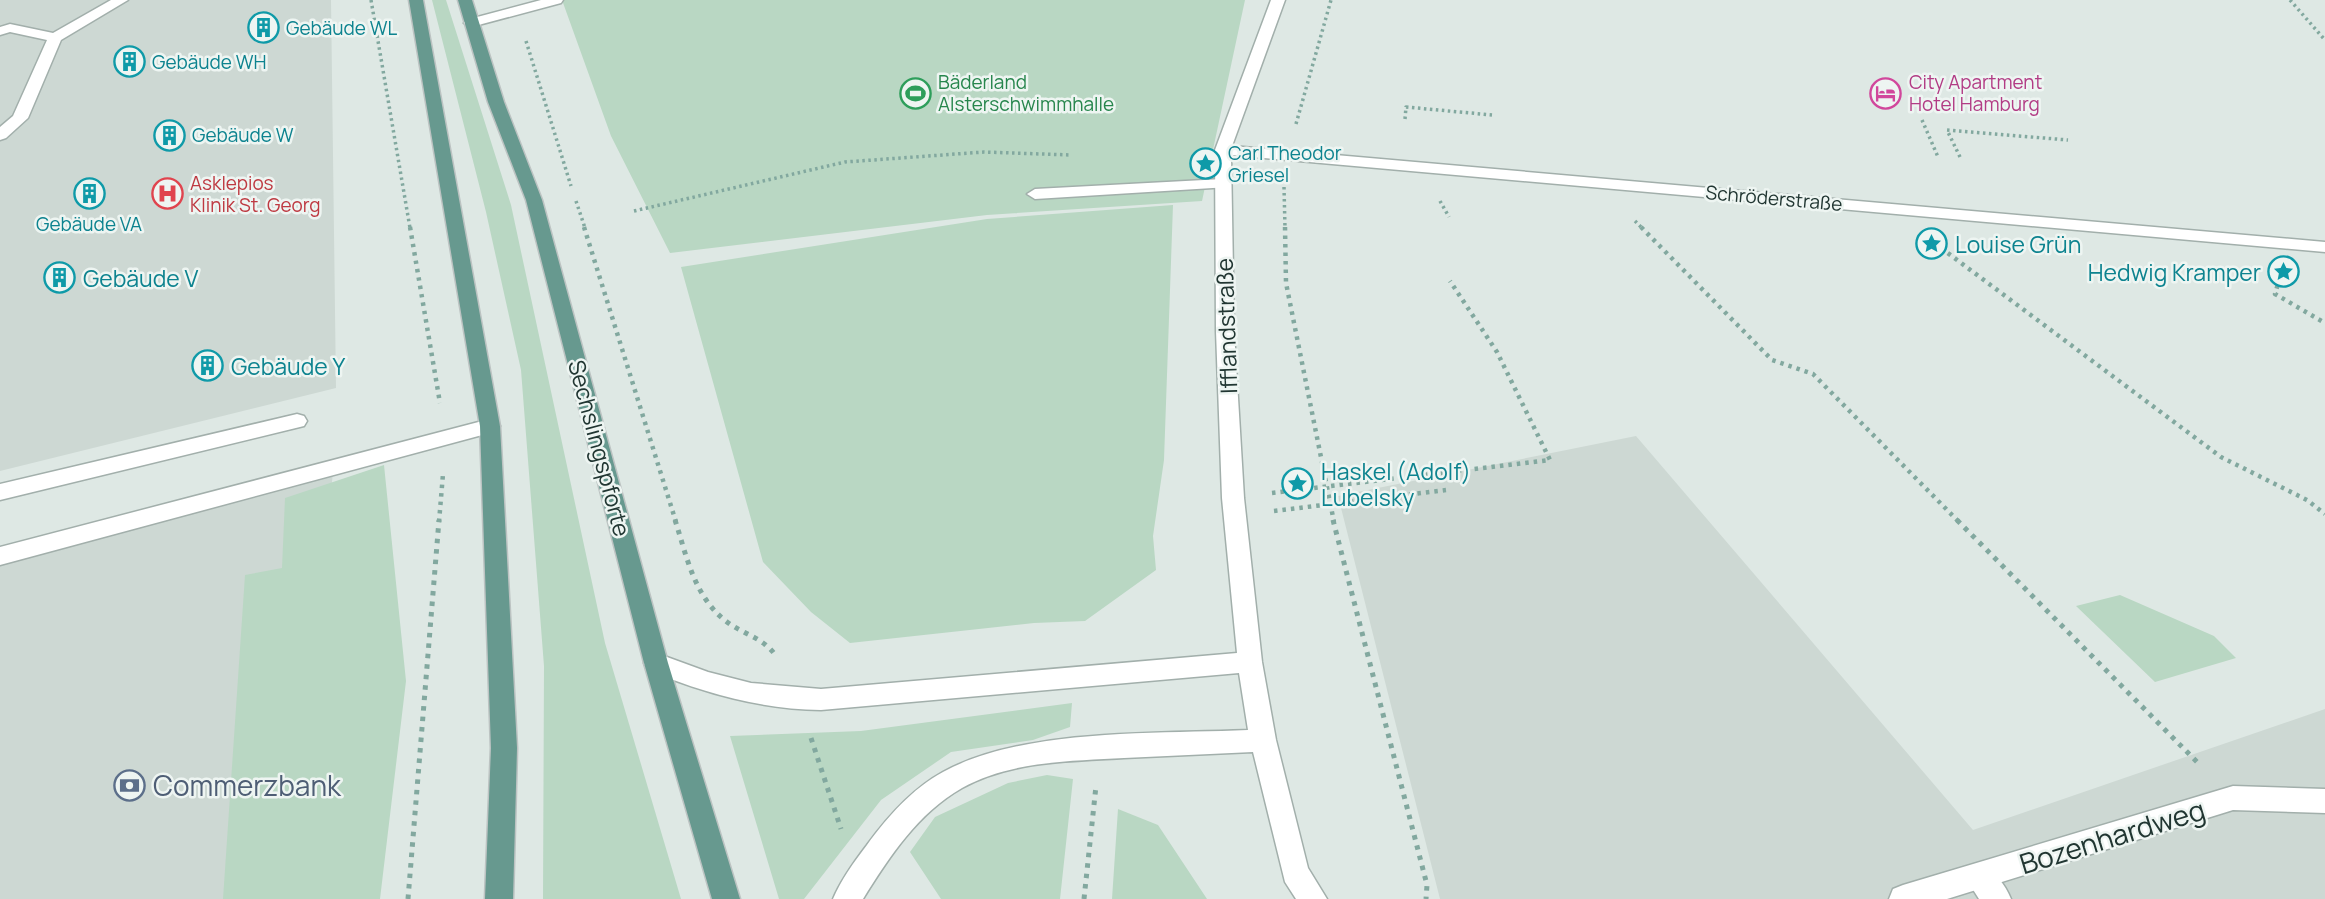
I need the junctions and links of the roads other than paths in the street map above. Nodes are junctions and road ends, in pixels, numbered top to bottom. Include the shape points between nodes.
1 (121, 0) edge
2 (416, 0) edge
3 (465, 0) edge
4 (556, 0) edge
5 (1279, 0) edge
6 (471, 23) junction
7 (0, 31) edge
8 (55, 38) junction
9 (0, 135) edge
10 (1223, 150) junction
11 (1223, 184) junction
12 (1035, 194) dead end
13 (2325, 247) edge
14 (297, 421) dead end
15 (490, 426) junction
16 (0, 492) edge
17 (0, 556) edge
18 (1250, 662) junction
19 (656, 663) junction
20 (1263, 740) junction
21 (2325, 801) edge
22 (1979, 877) junction
23 (1921, 897) edge
24 (499, 899) edge
25 (726, 899) edge
26 (847, 899) edge
27 (1313, 899) edge
28 (1997, 899) edge

1 - 8 street
2 - 15 main road
3 - 6 main road, Sechslingspforte
4 - 6 street
5 - 10 street, Ifflandstraße
6 - 19 main road, Sechslingspforte via 534,200
7 - 8 street via 10,28
8 - 9 street via 20,118
10 - 11 street, Ifflandstraße
10 - 13 street, Schröderstraße
11 - 12 street
11 - 18 street, Ifflandstraße via 1234,507
14 - 16 street
15 - 17 street
15 - 24 main road via 503,748
18 - 19 street via 800,701 736,693
18 - 20 street, Ifflandstraße
19 - 25 main road, Sechslingspforte
20 - 26 street via 1099,748 993,763 932,793 909,813
20 - 27 street via 1295,873
21 - 22 street, Bozenhardweg via 2234,799
22 - 23 street, Bozenhardweg
22 - 28 street

